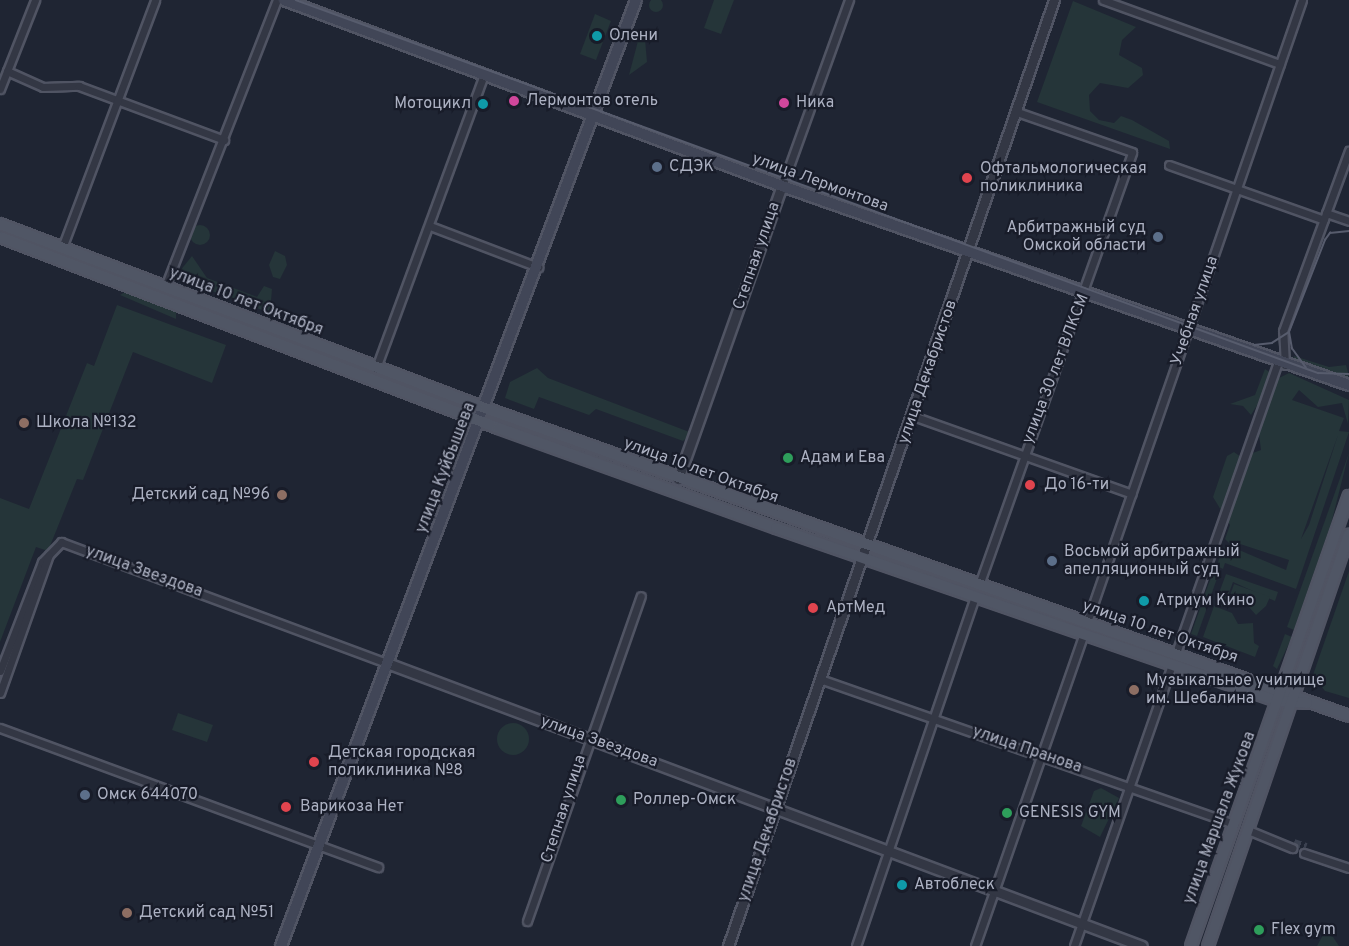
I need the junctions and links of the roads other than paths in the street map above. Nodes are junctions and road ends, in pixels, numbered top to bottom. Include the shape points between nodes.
1 (35, 0) edge
2 (155, 0) edge
3 (277, 0) edge
4 (284, 0) edge
5 (636, 0) edge
6 (849, 0) edge
7 (1054, 0) edge
8 (1102, 0) edge
9 (1302, 0) edge
10 (1280, 64) junction
11 (7, 71) junction
12 (484, 74) junction
13 (0, 89) edge
14 (117, 102) junction
15 (1017, 112) junction
16 (594, 115) junction
17 (224, 141) junction
18 (1349, 151) edge
19 (1169, 165) dead end
20 (782, 186) junction
21 (1237, 189) junction
22 (1325, 216) junction
23 (1349, 221) edge
24 (0, 224) edge
25 (430, 226) junction
26 (0, 237) edge
27 (62, 248) junction
28 (970, 252) junction
29 (538, 267) junction
30 (165, 287) junction
31 (1084, 293) junction
32 (1188, 332) junction
33 (1281, 363) junction
34 (376, 368) junction
35 (1349, 385) edge
36 (484, 408) junction
37 (913, 416) junction
38 (480, 421) junction
39 (1023, 456) junction
40 (678, 478) junction
41 (1131, 494) junction
42 (1349, 496) edge
43 (1349, 535) edge
44 (867, 546) junction
45 (49, 555) junction
46 (862, 558) junction
47 (979, 585) junction
48 (641, 596) dead end
49 (975, 597) junction
50 (1088, 622) junction
51 (1083, 635) junction
52 (1176, 653) junction
53 (387, 663) junction
54 (1172, 665) junction
55 (0, 671) edge
56 (820, 679) junction
57 (1282, 690) junction
58 (0, 693) edge
59 (1293, 699) junction
60 (1277, 701) junction
61 (1349, 716) edge
62 (933, 718) junction
63 (0, 728) edge
64 (588, 737) junction
65 (1042, 755) junction
66 (1129, 786) junction
67 (777, 807) junction
68 (1234, 824) junction
69 (1248, 830) junction
70 (319, 845) junction
71 (1293, 845) tunnel mouth
72 (890, 850) junction
73 (1305, 850) tunnel mouth
74 (378, 867) dead end
75 (1349, 868) edge
76 (996, 891) junction
77 (527, 921) dead end
78 (1081, 924) junction
79 (281, 946) edge
80 (728, 946) edge
81 (856, 946) edge
82 (975, 946) edge
83 (1074, 946) edge
84 (1142, 946) edge
85 (1191, 946) edge
86 (1208, 946) edge

1 - 11 street
2 - 14 street
3 - 17 street
4 - 12 main road, улица Лермонтова
5 - 16 main road, улица Куйбышева
6 - 20 street, Степная улица
7 - 15 street, улица Декабристов
8 - 10 street
9 - 10 street, Учебная улица
10 - 21 street, Учебная улица
11 - 13 street
11 - 14 street via 43,87 79,86
12 - 16 main road, улица Лермонтова
12 - 25 street
14 - 17 street
14 - 27 street
15 - 28 street, улица Декабристов
15 - 31 street, улица 30 лет ВЛКСМ via 1131,152
16 - 20 main road, улица Лермонтова
16 - 29 main road, улица Куйбышева
17 - 30 street
18 - 22 street
19 - 21 street
20 - 28 main road, улица Лермонтова
20 - 40 street, Степная улица
21 - 22 street
21 - 32 street, Учебная улица
22 - 23 street
22 - 33 street via 1283,331
24 - 27 main road, улица 10 лет Октября
25 - 29 street
25 - 34 street
26 - 38 main road, улица 10 лет Октября
27 - 30 main road, улица 10 лет Октября
28 - 31 main road, улица Лермонтова
28 - 37 street, улица Декабристов
29 - 36 main road, улица Куйбышева
30 - 34 main road, улица 10 лет Октября
31 - 32 main road, улица Лермонтова
31 - 39 street, улица 30 лет ВЛКСМ
32 - 33 main road, улица Лермонтова
32 - 41 street, Учебная улица
33 - 35 main road, улица Лермонтова
33 - 52 street
34 - 36 main road, улица 10 лет Октября
36 - 38 main road, улица Куйбышева
36 - 40 main road, улица 10 лет Октября
37 - 39 street
37 - 44 street, улица Декабристов
38 - 46 main road, улица 10 лет Октября
38 - 53 main road, улица Куйбышева
39 - 41 street
39 - 47 street, улица 30 лет ВЛКСМ
40 - 44 main road, улица 10 лет Октября
41 - 50 street, Учебная улица
42 - 57 main road, улица Маршала Жукова
43 - 59 main road, улица Маршала Жукова
44 - 46 street, улица Декабристов
44 - 47 main road, улица 10 лет Октября
45 - 53 street, улица Звездова via 56,543
45 - 55 street
45 - 58 street
46 - 49 main road, улица 10 лет Октября
46 - 56 street, улица Декабристов
47 - 50 main road, улица 10 лет Октября
48 - 64 street, Степная улица
49 - 51 main road, улица 10 лет Октября
49 - 62 street
50 - 52 main road, улица 10 лет Октября
51 - 54 main road, улица 10 лет Октября
51 - 65 street
52 - 57 main road, улица 10 лет Октября
53 - 64 street, улица Звездова
53 - 70 main road, улица Куйбышева
54 - 60 main road, улица 10 лет Октября
54 - 66 street
56 - 62 street, улица Пранова
56 - 67 street, улица Декабристов
57 - 59 main road, улица 10 лет Октября
57 - 60 main road, улица Маршала Жукова
59 - 60 main road, улица 10 лет Октября
59 - 61 main road, улица 10 лет Октября
59 - 69 main road, улица Маршала Жукова
60 - 68 main road, улица Маршала Жукова
62 - 65 street, улица Пранова
62 - 72 street
63 - 70 street
64 - 67 street, улица Звездова
64 - 77 street, Степная улица
65 - 66 street, улица Пранова
65 - 76 street
66 - 68 street, улица Пранова
66 - 78 street
67 - 72 street, улица Звездова
67 - 80 street, улица Декабристов
68 - 85 main road, улица Маршала Жукова
69 - 71 street
69 - 86 main road, улица Маршала Жукова
70 - 74 street
70 - 79 main road, улица Куйбышева
72 - 76 street, улица Звездова
72 - 81 street
73 - 75 street
76 - 78 street, улица Звездова
76 - 82 street
78 - 83 street
78 - 84 street, улица Звездова

